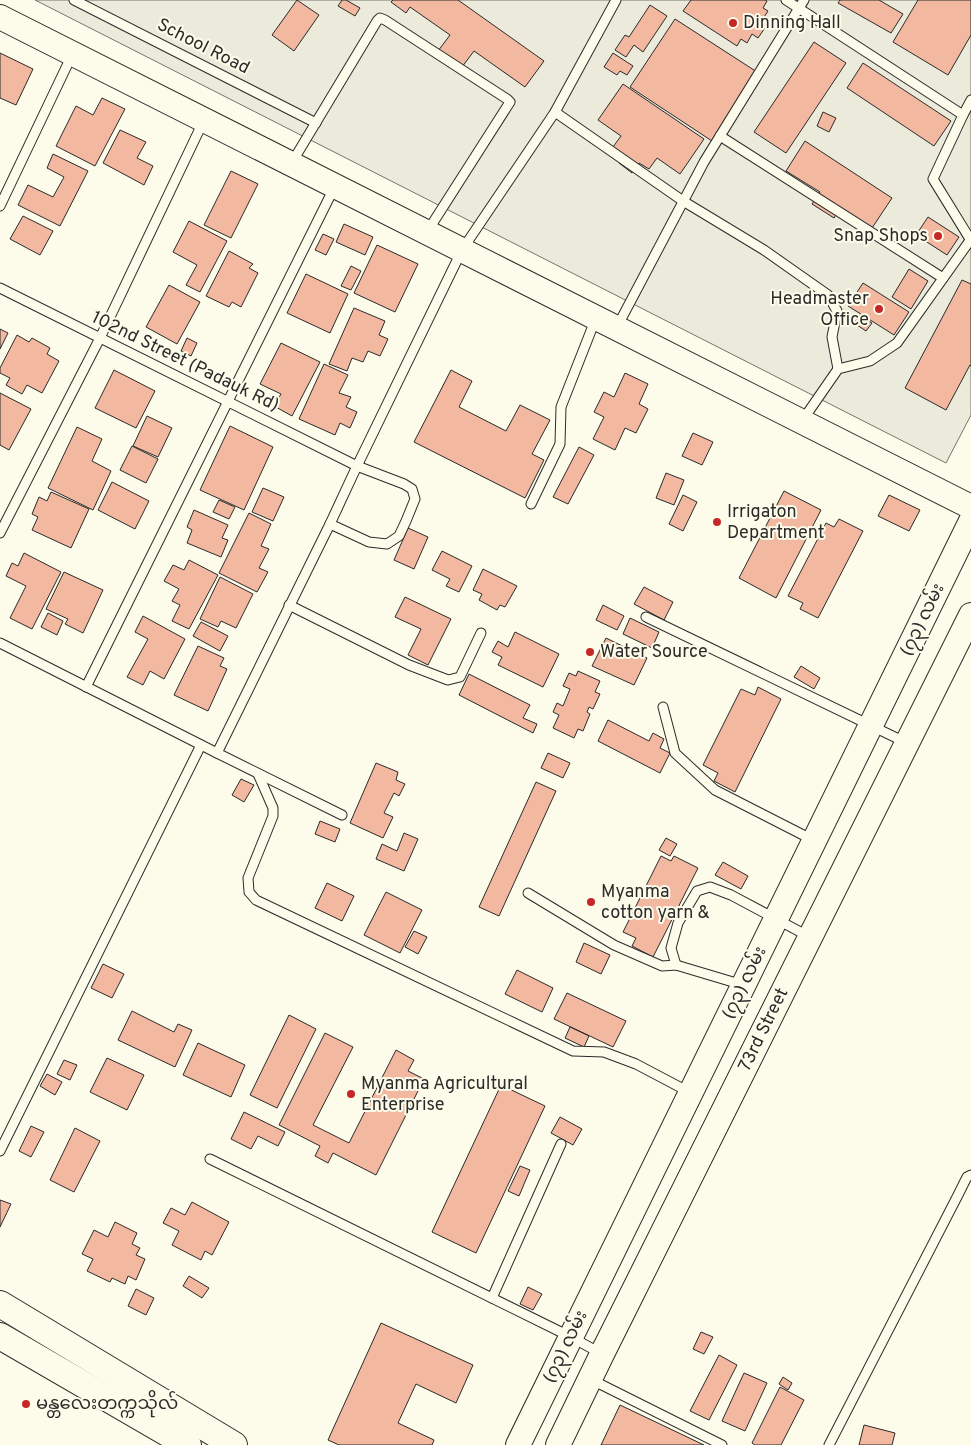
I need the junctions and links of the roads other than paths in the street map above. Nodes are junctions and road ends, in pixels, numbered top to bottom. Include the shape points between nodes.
1 (74, 0) edge
2 (616, 0) edge
3 (786, 0) edge
4 (804, 0) edge
5 (799, 10) junction
6 (0, 17) edge
7 (72, 54) junction
8 (971, 100) edge
9 (555, 112) junction
10 (962, 114) junction
11 (204, 120) junction
12 (316, 123) junction
13 (720, 136) junction
14 (291, 164) junction
15 (335, 186) junction
16 (683, 201) junction
17 (0, 206) edge
18 (427, 232) junction
19 (970, 239) edge
20 (462, 250) junction
21 (943, 278) junction
22 (0, 288) edge
23 (606, 323) junction
24 (100, 338) junction
25 (838, 369) junction
26 (227, 401) junction
27 (802, 422) junction
28 (356, 466) junction
29 (531, 504) dead end
30 (971, 507) edge
31 (971, 521) edge
32 (330, 524) junction
33 (0, 533) edge
34 (289, 605) junction
35 (971, 615) edge
36 (646, 617) dead end
37 (481, 633) dead end
38 (0, 643) edge
39 (86, 687) junction
40 (662, 707) dead end
41 (871, 726) junction
42 (907, 743) junction
43 (201, 745) junction
44 (217, 753) junction
45 (258, 774) junction
46 (342, 815) dead end
47 (815, 840) junction
48 (528, 893) dead end
49 (776, 920) junction
50 (810, 937) junction
51 (676, 965) junction
52 (744, 985) junction
53 (691, 1093) junction
54 (561, 1144) dead end
55 (0, 1151) edge
56 (210, 1159) dead end
57 (971, 1175) edge
58 (492, 1298) junction
59 (0, 1304) edge
60 (25, 1320) junction
61 (571, 1337) junction
62 (6, 1339) edge
63 (602, 1354) junction
64 (590, 1379) junction
65 (188, 1445) edge
66 (234, 1445) edge
67 (518, 1445) edge
68 (558, 1445) edge
69 (722, 1445) edge
70 (829, 1445) edge

1 - 12 lane, School Road
2 - 9 lane
3 - 5 lane
4 - 5 lane
5 - 10 lane
5 - 13 lane
6 - 7 main road
7 - 11 main road
7 - 17 lane
8 - 10 lane
9 - 16 lane
9 - 20 lane
10 - 19 lane via 933,178
11 - 14 main road
11 - 24 lane
12 - 14 lane
12 - 18 lane via 380,18 507,99 510,102 508,106
13 - 16 lane
13 - 21 lane
14 - 15 main road
15 - 18 main road
15 - 26 lane
16 - 23 lane
16 - 25 lane via 764,250 828,295 837,311 832,336
18 - 20 main road
19 - 21 lane
20 - 23 main road
20 - 28 lane
21 - 25 lane via 897,343 870,361
22 - 24 lane, 102nd Street (Padauk Rd)
23 - 27 main road
23 - 29 lane via 561,407 560,444
24 - 26 lane, 102nd Street (Padauk Rd)
24 - 33 lane
25 - 27 lane
26 - 28 lane, 102nd Street (Padauk Rd)
26 - 39 lane
27 - 30 main road
28 - 32 lane
28 - 32 lane, 102nd Street (Padauk Rd) via 412,489 415,499 406,521 398,536 387,544 369,542
31 - 41 main road, (၇၃) လမ်း
32 - 34 lane
34 - 37 lane via 410,665 448,680 460,677
34 - 44 lane
35 - 42 main road, 73rd Street
36 - 41 lane
38 - 39 lane
39 - 43 lane
40 - 47 lane via 675,753 715,790
41 - 42 lane
41 - 47 main road, (၇၃) လမ်း
42 - 50 main road, 73rd Street
43 - 44 lane
43 - 55 lane
44 - 45 lane
45 - 46 lane
45 - 53 lane via 273,816 248,878 249,892 256,900 573,1051 604,1052 636,1064
47 - 49 main road, (၇၃) လမ်း
48 - 51 lane via 614,945 662,966
49 - 50 lane
49 - 51 lane via 731,895 710,887 698,890 678,923 671,948
49 - 52 main road, (၇၃) လမ်း
50 - 63 main road, 73rd Street
51 - 52 lane
52 - 53 main road, (၇၃) လမ်း
53 - 61 main road, (၇၃) လမ်း
54 - 58 lane
56 - 58 lane
57 - 70 lane via 952,1205
58 - 61 lane
59 - 60 main road
60 - 62 main road
60 - 66 main road
61 - 63 lane
61 - 67 main road, (၇၃) လမ်း
62 - 65 main road
63 - 64 main road, 73rd Street
64 - 68 main road, 73rd Street
64 - 69 lane

